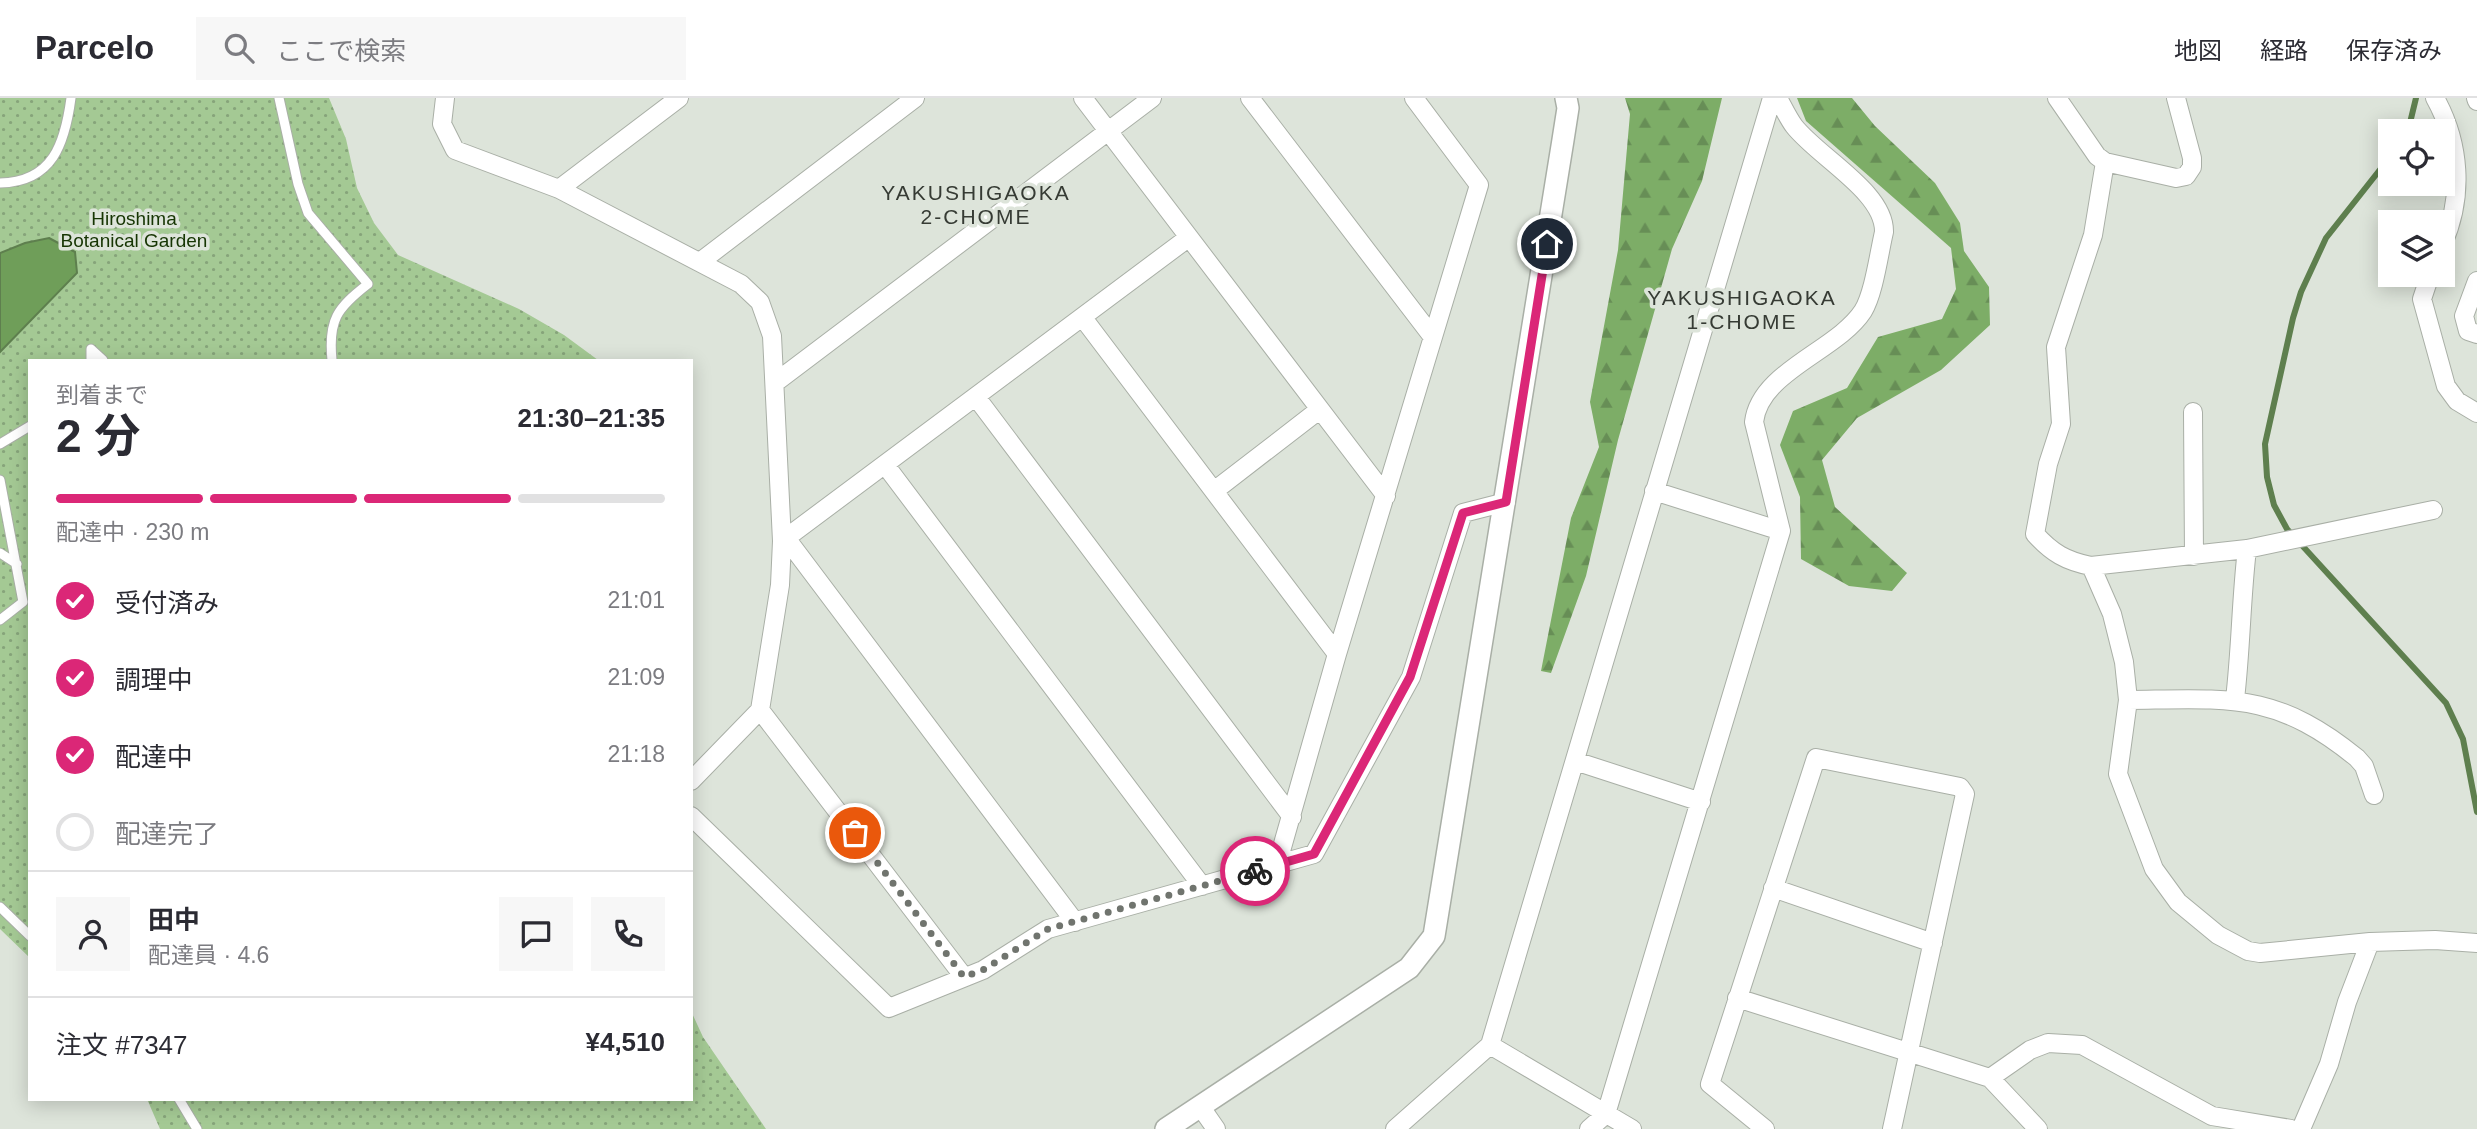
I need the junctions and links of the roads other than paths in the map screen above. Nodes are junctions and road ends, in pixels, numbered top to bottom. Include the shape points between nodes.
1 (71, 98) edge
2 (279, 98) edge
3 (445, 98) edge
4 (915, 98) edge
5 (1083, 98) edge
6 (1152, 98) edge
7 (1250, 98) edge
8 (1414, 98) edge
9 (1566, 98) edge
10 (1772, 98) edge
11 (1778, 98) edge
12 (2057, 98) edge
13 (2176, 98) edge
14 (2435, 98) edge
15 (676, 99) edge
16 (1108, 131) junction
17 (2105, 162) junction
18 (0, 183) edge
19 (559, 189) junction
20 (2454, 210) edge
21 (1188, 239) junction
22 (700, 262) junction
23 (2477, 281) edge
24 (2426, 287) edge
25 (1083, 318) junction
26 (2477, 334) edge
27 (1432, 336) junction
28 (91, 359) edge
29 (102, 359) edge
30 (332, 359) edge
31 (776, 382) junction
32 (976, 397) junction
33 (1320, 410) junction
34 (2193, 412) dead end
35 (2477, 413) edge
36 (28, 427) edge
37 (0, 444) edge
38 (886, 466) junction
39 (0, 480) edge
40 (1214, 491) junction
41 (1654, 491) junction
42 (1386, 496) junction
43 (1506, 502) junction
44 (2433, 510) dead end
45 (1781, 531) junction
46 (784, 540) junction
47 (2247, 549) junction
48 (0, 553) edge
49 (2194, 556) junction
50 (17, 564) junction
51 (2091, 566) junction
52 (0, 620) edge
53 (1337, 654) junction
54 (2235, 699) junction
55 (2128, 700) junction
56 (760, 710) junction
57 (1575, 761) junction
58 (693, 779) edge
59 (2374, 795) dead end
60 (1701, 802) junction
61 (1292, 817) junction
62 (693, 818) edge
63 (1277, 865) junction
64 (1202, 886) junction
65 (1773, 888) junction
66 (0, 907) edge
67 (1075, 922) junction
68 (28, 934) edge
69 (1933, 943) junction
70 (2370, 943) junction
71 (2477, 943) edge
72 (964, 977) junction
73 (1737, 998) junction
74 (1490, 1045) junction
75 (1908, 1051) junction
76 (1990, 1078) junction
77 (180, 1101) edge
78 (1200, 1106) junction
79 (1606, 1114) junction
80 (197, 1129) edge
81 (1166, 1129) edge
82 (1216, 1129) edge
83 (1395, 1129) edge
84 (1589, 1129) edge
85 (1632, 1129) edge
86 (1765, 1129) edge
87 (1892, 1129) edge
88 (2038, 1129) edge
89 (2291, 1129) edge
90 (2301, 1129) edge

1 - 18 lane via 66,133 48,163 35,176
2 - 30 lane via 308,212 368,284 338,311 332,325
3 - 19 street via 442,124 455,150
4 - 22 street
5 - 16 street
6 - 16 street
7 - 27 street
8 - 27 street via 1479,186
9 - 43 street
10 - 41 street
11 - 45 street via 1795,127 1876,204 1884,221 1862,312 1766,391 1755,411
12 - 17 street
13 - 17 street via 2192,158 2186,176 2176,178
14 - 20 street via 2448,128 2457,169
15 - 19 street
16 - 21 street
16 - 31 street
17 - 51 street via 2093,235 2056,347 2061,424 2035,534 2054,554
19 - 22 street
21 - 25 street
21 - 33 street
22 - 31 street via 741,284 760,302 770,325
23 - 26 street via 2464,316 2468,331
24 - 35 street via 2422,299 2446,386 2457,401
25 - 32 street
25 - 40 street
27 - 42 street
28 - 29 lane via 91,349
31 - 46 street
32 - 38 street
32 - 61 street
33 - 40 street
33 - 42 street
34 - 49 street
36 - 37 lane
38 - 46 street
38 - 64 street
39 - 50 lane
40 - 53 street
41 - 45 street
41 - 57 street
42 - 53 street
43 - 63 street via 1463,513 1410,677 1383,729 1314,854
43 - 78 street via 1434,936 1409,968
44 - 47 street
45 - 60 street
46 - 56 street
46 - 67 street
47 - 49 street
47 - 54 street
48 - 50 lane
49 - 51 street
50 - 52 lane via 23,601
51 - 55 street via 2118,631
53 - 61 street
54 - 55 street
54 - 59 street via 2304,720 2335,740 2364,766
55 - 70 street via 2118,774 2154,869 2178,902 2218,935 2248,951
56 - 58 street
56 - 72 street
57 - 60 street
57 - 74 street
60 - 79 street
61 - 63 street
62 - 72 street via 889,1008
63 - 64 street
64 - 67 street
65 - 69 street
65 - 69 street via 1816,758 1960,787 1965,794
65 - 73 street
66 - 68 lane
67 - 72 street via 1029,939 983,970
69 - 75 street
70 - 71 street
70 - 90 street via 2329,1064
73 - 75 street
73 - 86 street via 1710,1084
74 - 79 street
74 - 83 street
75 - 76 street
75 - 87 street
76 - 88 street
76 - 89 street via 2048,1043 2082,1045 2212,1116
77 - 80 lane
78 - 81 street
78 - 82 street
79 - 84 street
79 - 85 street

